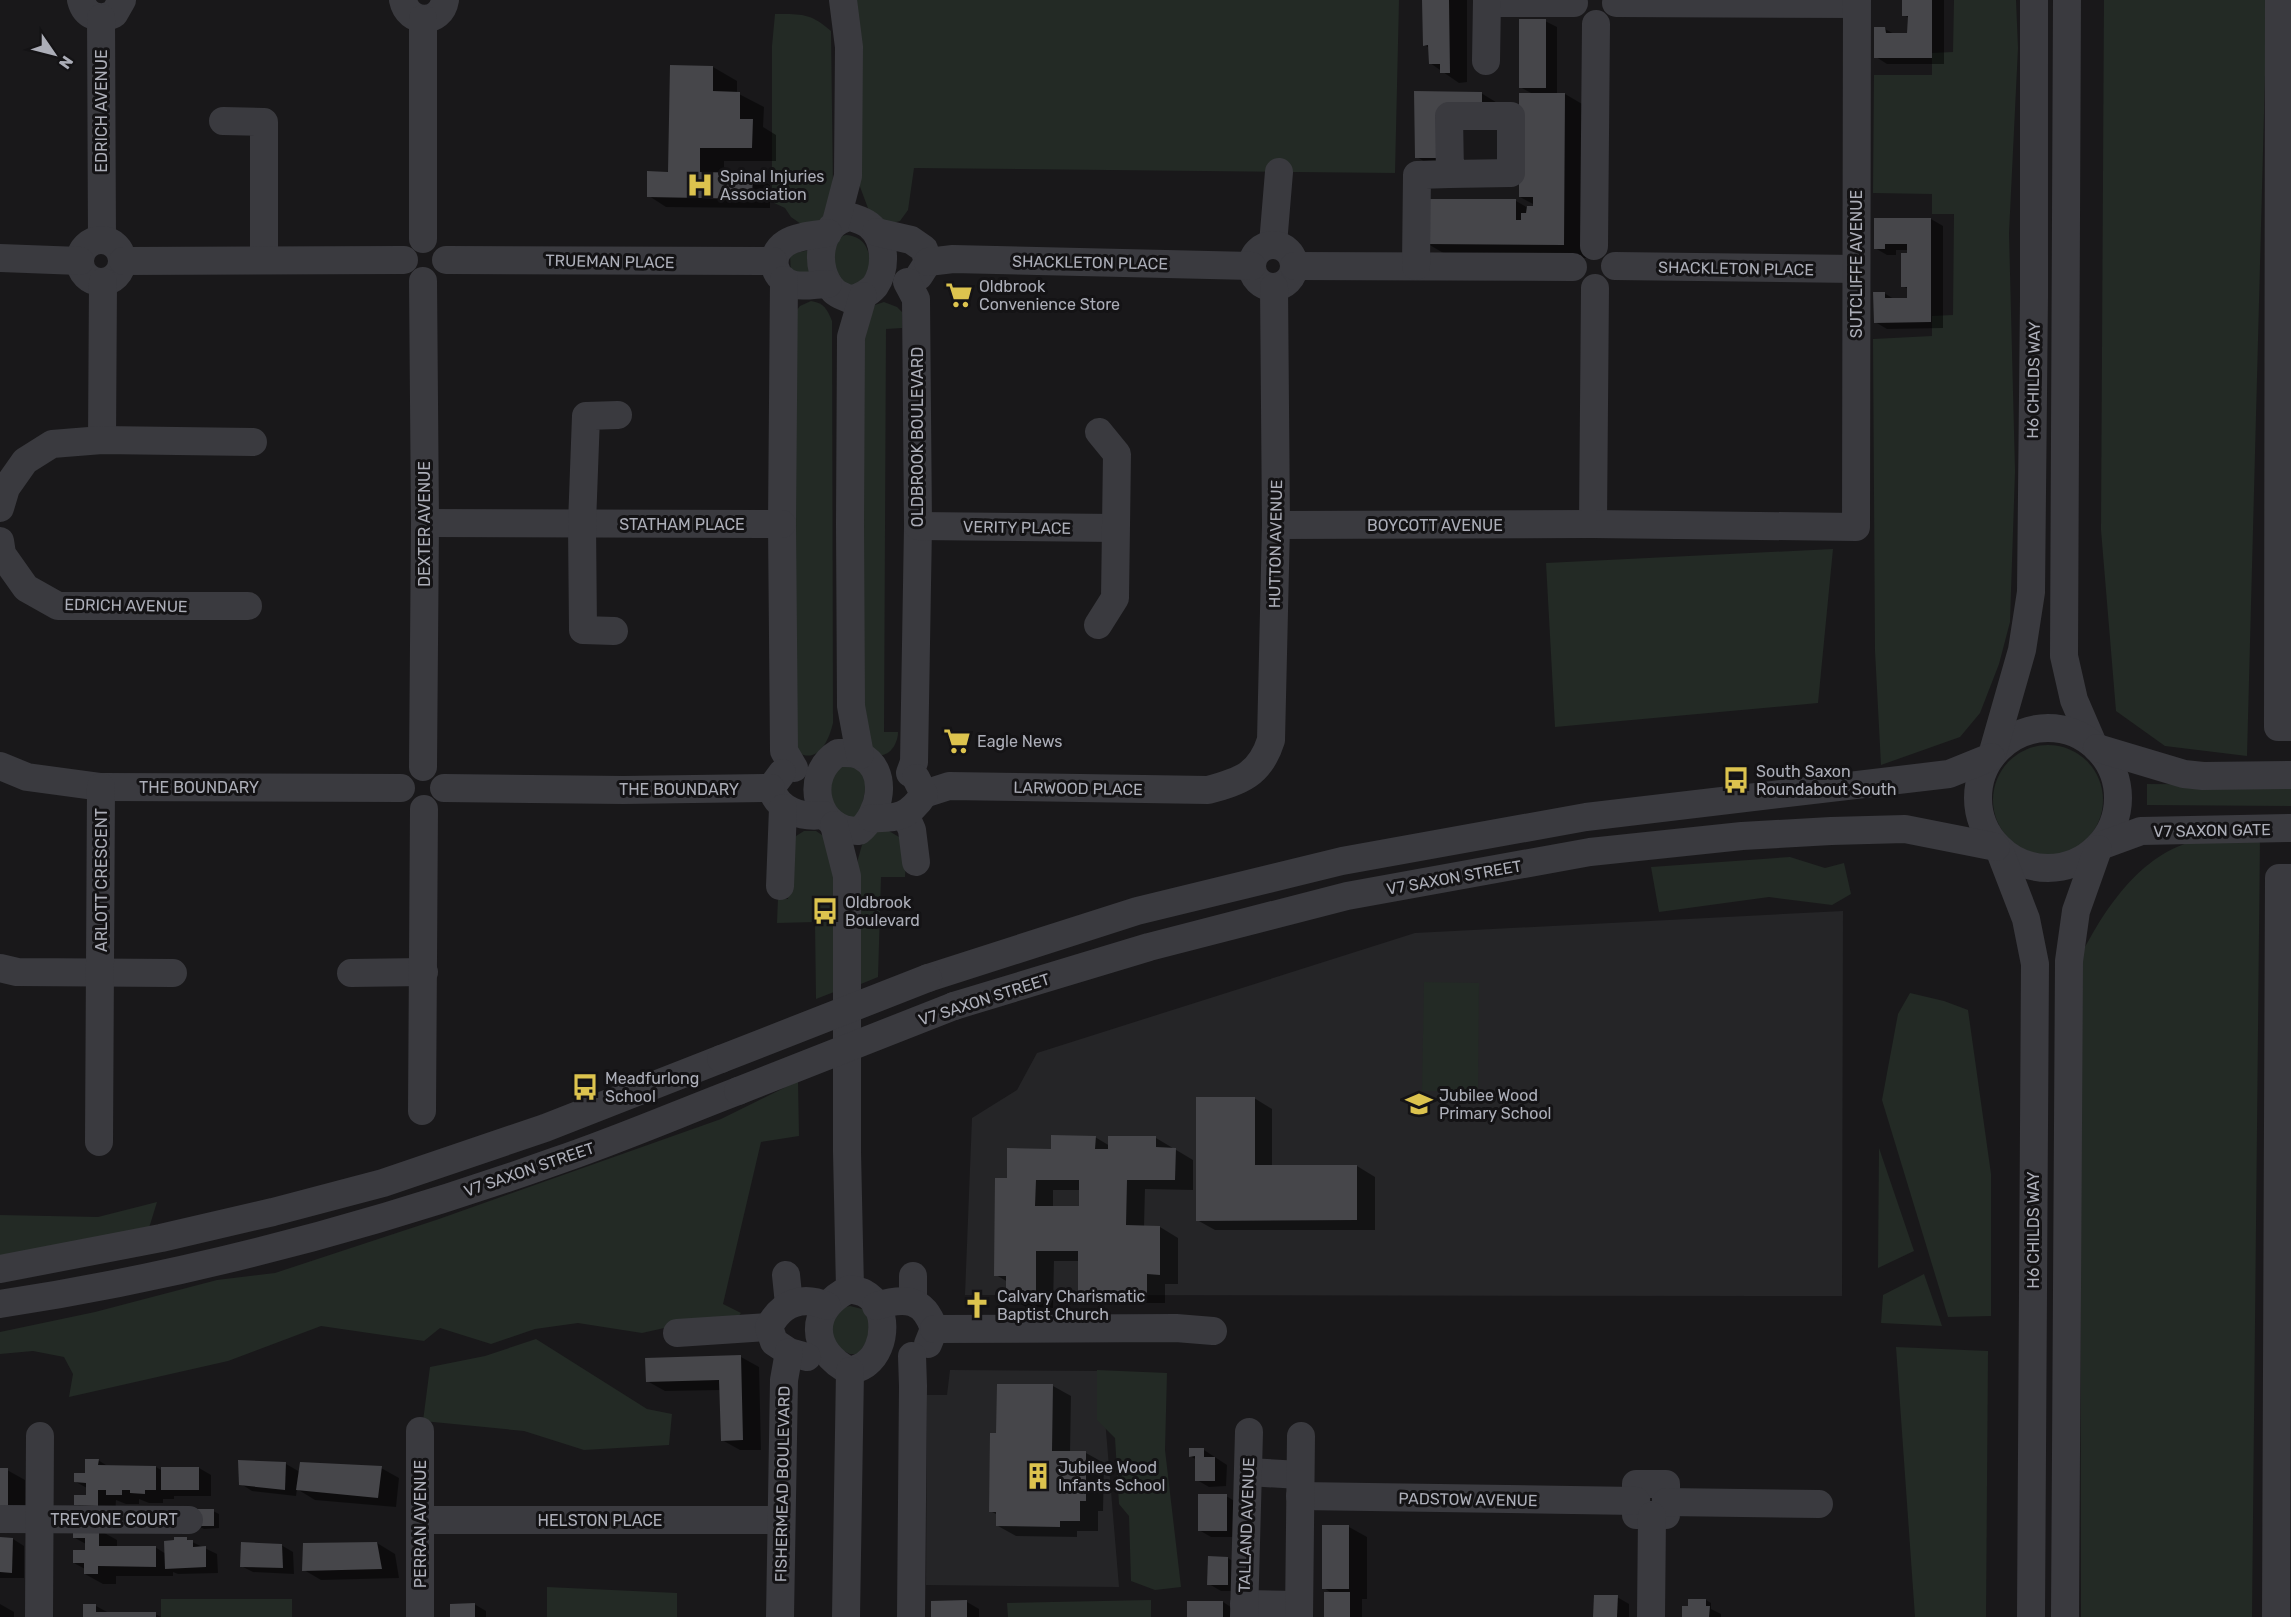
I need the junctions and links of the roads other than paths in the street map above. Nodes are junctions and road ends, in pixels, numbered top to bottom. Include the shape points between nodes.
1 (445, 0) edge
2 (843, 0) edge
3 (2034, 0) edge
4 (2067, 0) edge
5 (2279, 0) edge
6 (1487, 1) edge
7 (1574, 1) edge
8 (1616, 1) edge
9 (1857, 2) edge
10 (101, 6) edge
11 (413, 10) edge
12 (1596, 24) junction
13 (1486, 61) dead end
14 (223, 121) dead end
15 (2285, 137) edge
16 (1279, 172) dead end
17 (1450, 174) dead end
18 (849, 176) junction
19 (832, 227) junction
20 (871, 227) junction
21 (102, 239) junction
22 (423, 239) junction
23 (1273, 244) junction
24 (1594, 246) junction
25 (0, 258) edge
26 (264, 259) junction
27 (404, 260) junction
28 (446, 260) junction
29 (80, 261) junction
30 (123, 261) junction
31 (928, 262) junction
32 (1252, 266) junction
33 (1294, 266) junction
34 (1416, 266) junction
35 (1615, 266) junction
36 (1573, 267) junction
37 (1856, 269) junction
38 (778, 271) junction
39 (423, 281) junction
40 (103, 282) junction
41 (907, 282) junction
42 (1274, 287) junction
43 (1595, 288) junction
44 (851, 289) junction
45 (2285, 400) edge
46 (618, 415) dead end
47 (1099, 432) dead end
48 (102, 440) junction
49 (253, 441) dead end
50 (0, 508) edge
51 (425, 523) junction
52 (582, 524) junction
53 (782, 524) junction
54 (1593, 524) junction
55 (1276, 525) junction
56 (918, 526) junction
57 (1856, 527) joint
58 (1115, 528) junction
59 (0, 541) edge
60 (248, 606) dead end
61 (1098, 625) dead end
62 (614, 631) dead end
63 (2285, 727) edge
64 (2095, 746) junction
65 (1992, 756) junction
66 (848, 760) junction
67 (0, 766) edge
68 (423, 766) junction
69 (794, 768) junction
70 (2291, 775) edge
71 (1233, 783) joint
72 (101, 787) junction
73 (401, 788) junction
74 (444, 788) junction
75 (913, 793) junction
76 (777, 798) junction
77 (424, 809) junction
78 (847, 822) junction
79 (2291, 828) edge
80 (2099, 847) junction
81 (1998, 848) junction
82 (916, 862) dead end
83 (2285, 878) edge
84 (780, 886) dead end
85 (0, 968) edge
86 (424, 972) junction
87 (101, 973) junction
88 (173, 973) dead end
89 (351, 973) dead end
90 (422, 1111) dead end
91 (99, 1142) dead end
92 (2284, 1207) edge
93 (0, 1269) edge
94 (786, 1275) dead end
95 (850, 1289) junction
96 (0, 1304) edge
97 (789, 1304) junction
98 (827, 1306) junction
99 (876, 1306) junction
100 (769, 1327) junction
101 (934, 1329) junction
102 (1213, 1331) dead end
103 (677, 1333) dead end
104 (789, 1352) junction
105 (826, 1353) junction
106 (876, 1355) junction
107 (912, 1356) junction
108 (850, 1371) junction
109 (420, 1431) dead end
110 (1249, 1432) dead end
111 (40, 1436) dead end
112 (1301, 1436) dead end
113 (2284, 1469) edge
114 (1248, 1472) junction
115 (1300, 1485) junction
116 (1819, 1504) dead end
117 (1651, 1506) junction
118 (40, 1519) junction
119 (0, 1520) edge
120 (189, 1520) dead end
121 (420, 1520) junction
122 (781, 1520) junction
123 (1244, 1611) edge
124 (1299, 1611) edge
125 (39, 1617) edge
126 (420, 1617) edge
127 (780, 1617) edge
128 (846, 1617) edge
129 (912, 1617) edge
130 (1651, 1617) edge
131 (2031, 1617) edge
132 (2066, 1617) edge
133 (2276, 1617) edge

1 - 11 street via 436,16
2 - 18 street via 849,47
3 - 65 street, H6 CHILDS WAY via 2031,592 2022,650
4 - 64 street, H6 CHILDS WAY via 2064,656 2074,700
5 - 15 street
6 - 7 street
6 - 13 street
7 - 12 street via 1580,18
8 - 9 street
8 - 12 street via 1610,17
9 - 37 street, SUTCLIFFE AVENUE
10 - 21 street, EDRICH AVENUE
11 - 22 street
12 - 24 street
14 - 26 street via 264,122
15 - 45 street
16 - 23 street
17 - 34 street via 1417,175
18 - 19 street
18 - 20 street
19 - 20 street via 852,217
19 - 38 street via 787,242 777,251
19 - 44 street via 821,249 821,266
20 - 31 street via 911,240 924,249
20 - 44 street via 881,244 881,272
21 - 29 street via 86,246
21 - 30 street via 118,247
22 - 27 street via 407,248
22 - 28 street via 437,242
23 - 32 street via 1258,251
23 - 33 street via 1289,252
24 - 35 street via 1609,252
24 - 36 street via 1579,252
25 - 29 street
26 - 27 street
26 - 30 street
27 - 39 street via 410,275
28 - 38 street, TRUEMAN PLACE
28 - 39 street via 436,278
29 - 40 street via 87,276
30 - 40 street via 117,275
31 - 32 street, SHACKLETON PLACE via 952,259
31 - 41 street via 917,278
32 - 42 street via 1258,281
33 - 34 street
33 - 42 street via 1289,280
34 - 36 street
35 - 37 street, SHACKLETON PLACE
35 - 43 street via 1609,281
36 - 43 street via 1579,282
37 - 57 street, SUTCLIFFE AVENUE
38 - 44 street, TRUEMAN PLACE via 795,285
38 - 53 street
39 - 51 street, DEXTER AVENUE
40 - 48 street
41 - 44 street, TRUEMAN PLACE
41 - 56 street, OLDBROOK BOULEVARD via 916,299
42 - 55 street, HUTTON AVENUE
43 - 54 street
44 - 66 street
45 - 63 street
46 - 52 street via 586,416
47 - 58 street via 1117,454
48 - 49 street
48 - 50 street via 52,444 25,461 6,488
51 - 52 street, STATHAM PLACE
51 - 68 street, DEXTER AVENUE
52 - 53 street, STATHAM PLACE
52 - 62 street via 583,630
53 - 69 street via 784,750
54 - 55 street, BOYCOTT AVENUE
54 - 57 street, BOYCOTT AVENUE
55 - 71 street, HUTTON AVENUE via 1271,740 1266,758
56 - 58 street, VERITY PLACE
56 - 75 street, OLDBROOK BOULEVARD
58 - 61 street via 1115,598
59 - 60 street, EDRICH AVENUE via 2,554 26,588 58,606
64 - 65 street via 2074,733 2052,728 2030,730 2009,740
64 - 70 street via 2184,774
64 - 80 street via 2113,770 2119,796 2114,823
65 - 81 street via 1981,778 1978,802 1983,826
65 - 93 street, V7 SAXON STREET, bridge via 1949,774 1586,817 1342,861 1137,911 927,978 545,1128 383,1183 161,1238
66 - 69 street
66 - 75 street via 888,765
66 - 78 street via 817,781 819,800
66 - 78 street via 879,784 879,798
67 - 72 street, THE BOUNDARY via 27,777
68 - 73 street via 404,777
68 - 74 street via 440,775
69 - 76 street via 781,774
71 - 75 street, LARWOOD PLACE via 1208,790 949,786
72 - 73 street, THE BOUNDARY
72 - 87 street, ARLOTT CRESCENT
73 - 77 street via 406,801
74 - 76 street, THE BOUNDARY via 623,790
74 - 77 street via 440,800
75 - 78 street, LARWOOD PLACE via 888,818
75 - 82 street
76 - 78 street, THE BOUNDARY via 810,817
76 - 84 street
77 - 86 street
78 - 95 street
79 - 80 street, V7 SAXON GATE via 2141,831
80 - 81 street via 2075,864 2048,869 2022,864
80 - 132 street, H6 CHILDS WAY via 2076,911 2069,961
81 - 96 street, V7 SAXON STREET, bridge via 1905,829 1742,836 1590,852 1347,896 1149,947 954,1006 557,1161 402,1212 284,1246 168,1273
81 - 131 street, H6 CHILDS WAY via 2026,919 2035,964
83 - 92 street
85 - 87 street, ARLOTT CRESCENT via 17,972
86 - 89 street
86 - 90 street
87 - 88 street, ARLOTT CRESCENT
87 - 91 street, ARLOTT CRESCENT
92 - 113 street
94 - 97 street
95 - 98 street via 834,1296
95 - 99 street via 866,1293
97 - 98 street via 814,1300
97 - 100 street via 775,1314
98 - 105 street via 820,1321 820,1340
99 - 101 street via 913,1289 929,1312
99 - 106 street via 883,1337
100 - 103 street
100 - 104 street via 774,1342
101 - 102 street
101 - 107 street via 927,1346
104 - 105 street via 815,1359
104 - 122 street, FISHERMEAD BOULEVARD via 784,1380
105 - 108 street
106 - 107 street
106 - 108 street via 866,1365
107 - 129 street
108 - 128 street
109 - 121 street, PERRAN AVENUE
110 - 114 street, TALLAND AVENUE
111 - 118 street
112 - 115 street
113 - 133 street
114 - 115 street, PADSTOW AVENUE
114 - 123 street, TALLAND AVENUE
115 - 117 street, PADSTOW AVENUE
115 - 124 street
116 - 117 street, PADSTOW AVENUE
117 - 130 street
118 - 119 street, TREVONE COURT
118 - 120 street, TREVONE COURT
118 - 125 street
121 - 122 street, HELSTON PLACE
121 - 126 street, PERRAN AVENUE
122 - 127 street, FISHERMEAD BOULEVARD
123 - 124 street

